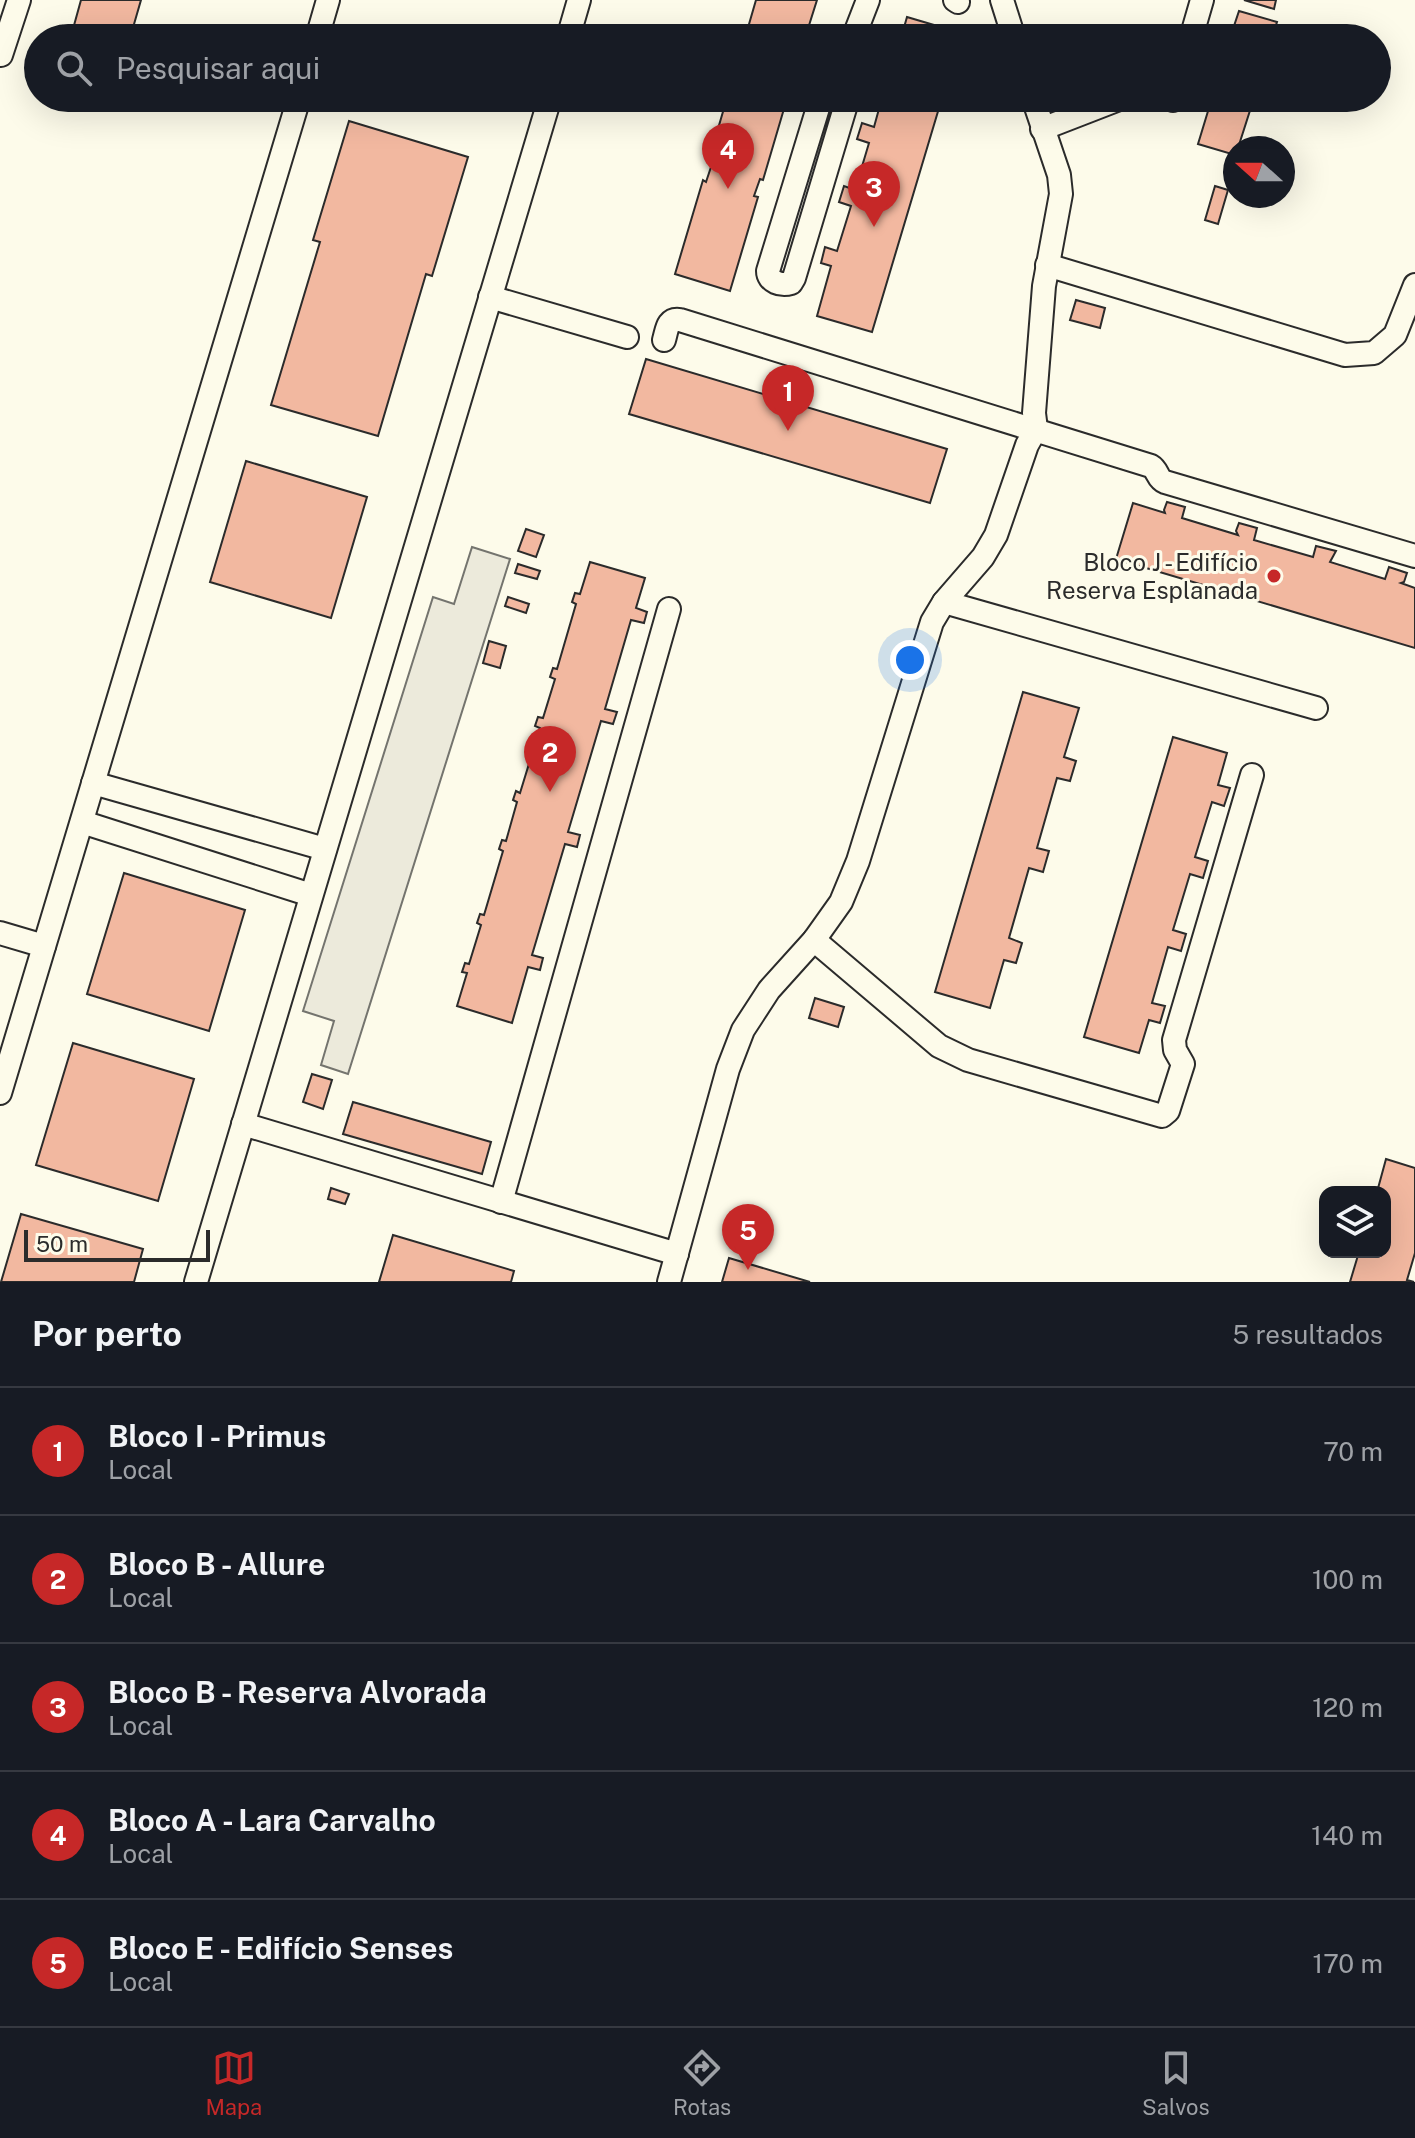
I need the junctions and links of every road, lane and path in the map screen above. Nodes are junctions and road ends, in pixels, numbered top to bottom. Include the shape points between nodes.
1 (19, 0) edge
2 (328, 0) edge
3 (579, 0) edge
4 (868, 0) edge
5 (1002, 0) edge
6 (1202, 0) edge
7 (321, 24) edge
8 (572, 24) edge
9 (857, 24) edge
10 (1010, 24) edge
11 (1195, 24) edge
12 (1, 55) edge
13 (295, 112) edge
14 (546, 112) edge
15 (817, 112) edge
16 (844, 112) edge
17 (1037, 112) edge
18 (1086, 112) edge
19 (1042, 129) junction
20 (1047, 265) junction
21 (1415, 285) edge
22 (490, 297) junction
23 (627, 337) dead end
24 (664, 340) dead end
25 (1036, 429) junction
26 (1415, 556) edge
27 (944, 602) junction
28 (669, 609) dead end
29 (1316, 708) dead end
30 (1252, 775) dead end
31 (93, 783) junction
32 (82, 822) junction
33 (325, 849) junction
34 (311, 895) junction
35 (0, 933) edge
36 (814, 940) junction
37 (44, 946) junction
38 (0, 1093) edge
39 (243, 1124) junction
40 (501, 1202) junction
41 (677, 1254) junction
42 (196, 1282) edge
43 (669, 1282) edge

1 - 12 street
2 - 7 street
3 - 8 street
4 - 9 street
5 - 10 street
6 - 11 street
13 - 31 street
14 - 22 street
15 - 16 street via 768,271 771,281 786,285 794,278
17 - 19 street
18 - 19 street
19 - 20 street via 1061,194
20 - 21 street via 1345,355 1374,353 1395,335
20 - 25 street
22 - 23 street
22 - 33 street
24 - 25 street via 670,322 680,320
25 - 26 street via 1151,466 1165,482
25 - 27 street via 996,535
27 - 29 street
27 - 36 street via 932,622 858,861 841,902
28 - 40 street
30 - 36 street via 1174,1040 1183,1064 1162,1116 968,1060 939,1046
31 - 32 street
31 - 33 street
32 - 34 street
32 - 37 street
33 - 34 street
34 - 39 street
35 - 37 street
36 - 41 street via 769,990 743,1030
37 - 38 street
39 - 40 street
39 - 42 street
40 - 41 street
41 - 43 street

